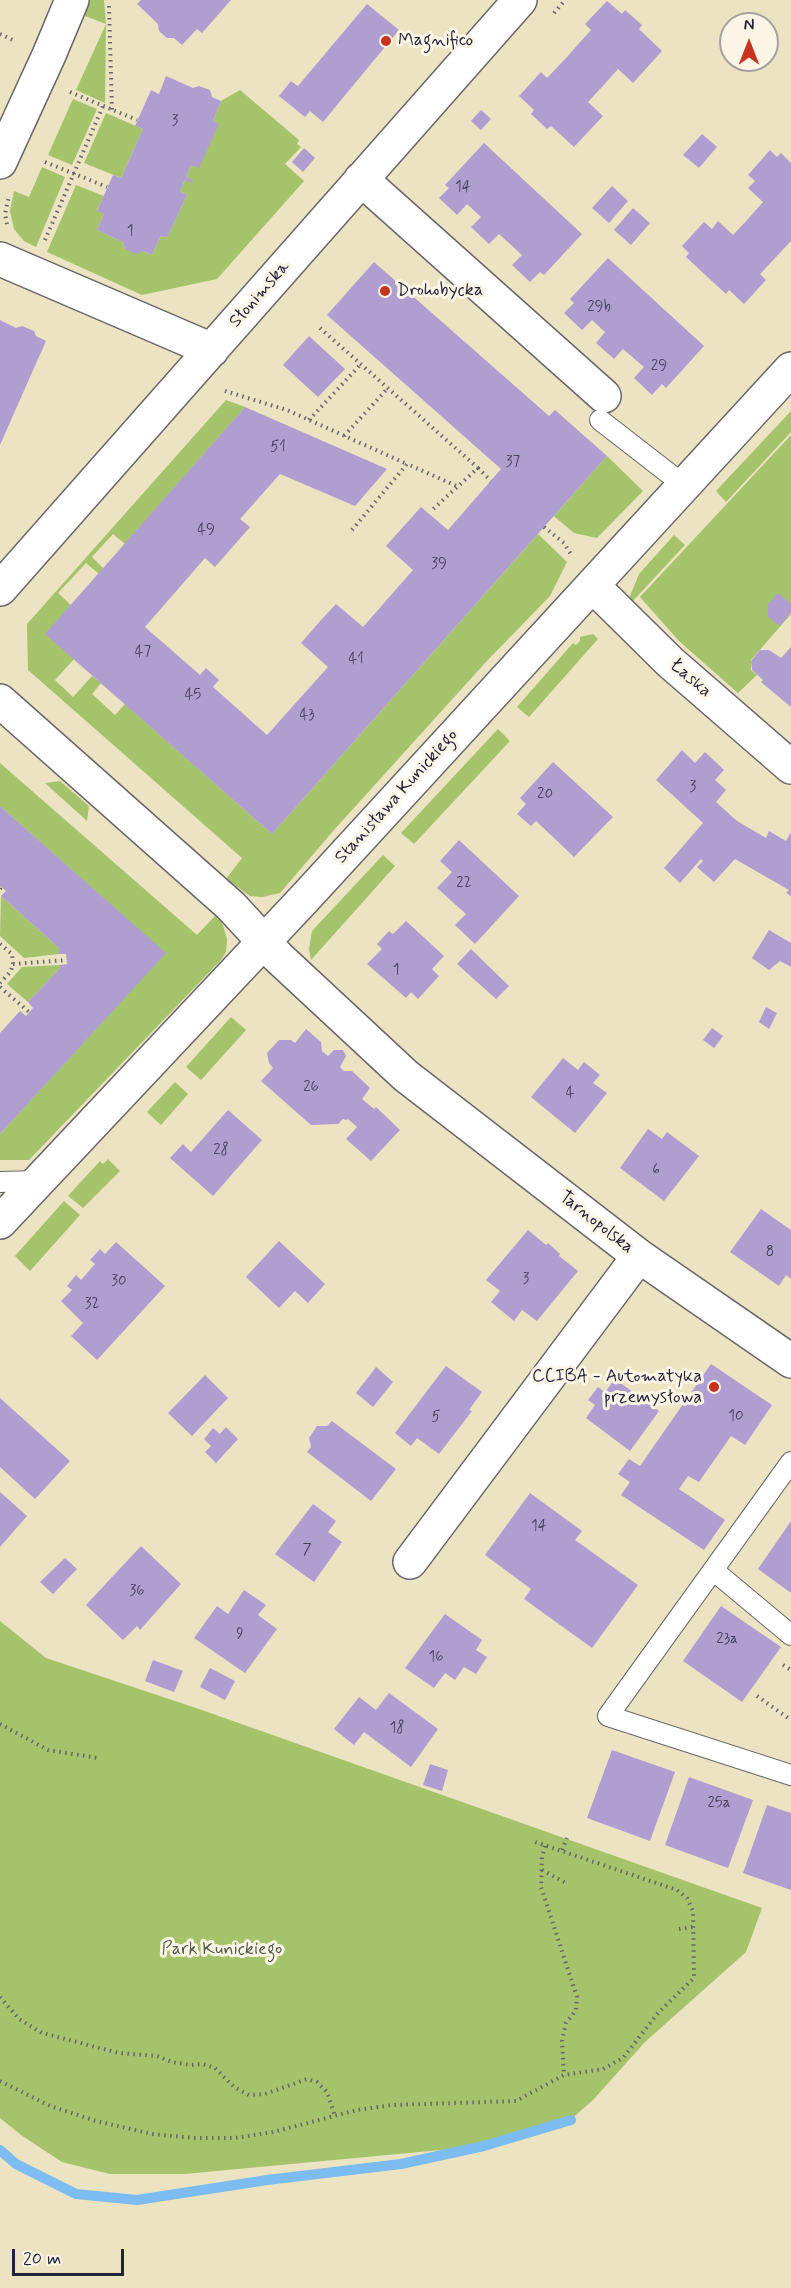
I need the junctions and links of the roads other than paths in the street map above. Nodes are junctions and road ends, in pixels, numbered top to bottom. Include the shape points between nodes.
1 (72, 0) edge
2 (520, 0) edge
3 (0, 162) edge
4 (362, 179) junction
5 (0, 259) edge
6 (212, 350) junction
7 (791, 369) edge
8 (602, 408) joint
9 (685, 486) junction
10 (592, 586) junction
11 (0, 589) edge
12 (0, 701) edge
13 (791, 767) edge
14 (265, 941) junction
15 (39, 1181) junction
16 (0, 1182) edge
17 (0, 1222) edge
18 (639, 1256) junction
19 (791, 1361) edge
20 (791, 1462) edge
21 (410, 1562) dead end
22 (713, 1570) junction
23 (791, 1635) edge
24 (791, 1775) edge

1 - 3 street
2 - 4 street, Słonimska
4 - 6 street, Słonimska
4 - 8 street
5 - 6 street
6 - 11 street, Słonimska
7 - 9 street, Stanisława Kunickiego
8 - 9 lane
9 - 10 street, Stanisława Kunickiego
10 - 13 street, Łaska via 670,662
10 - 14 street, Stanisława Kunickiego
12 - 14 street, Tarnopolska via 231,906
14 - 15 street, Stanisława Kunickiego
14 - 18 street, Tarnopolska via 406,1076
15 - 16 lane
15 - 17 street, Stanisława Kunickiego
18 - 19 street
18 - 21 street, Tarnopolska
20 - 22 lane
22 - 23 lane
22 - 24 lane via 608,1716

